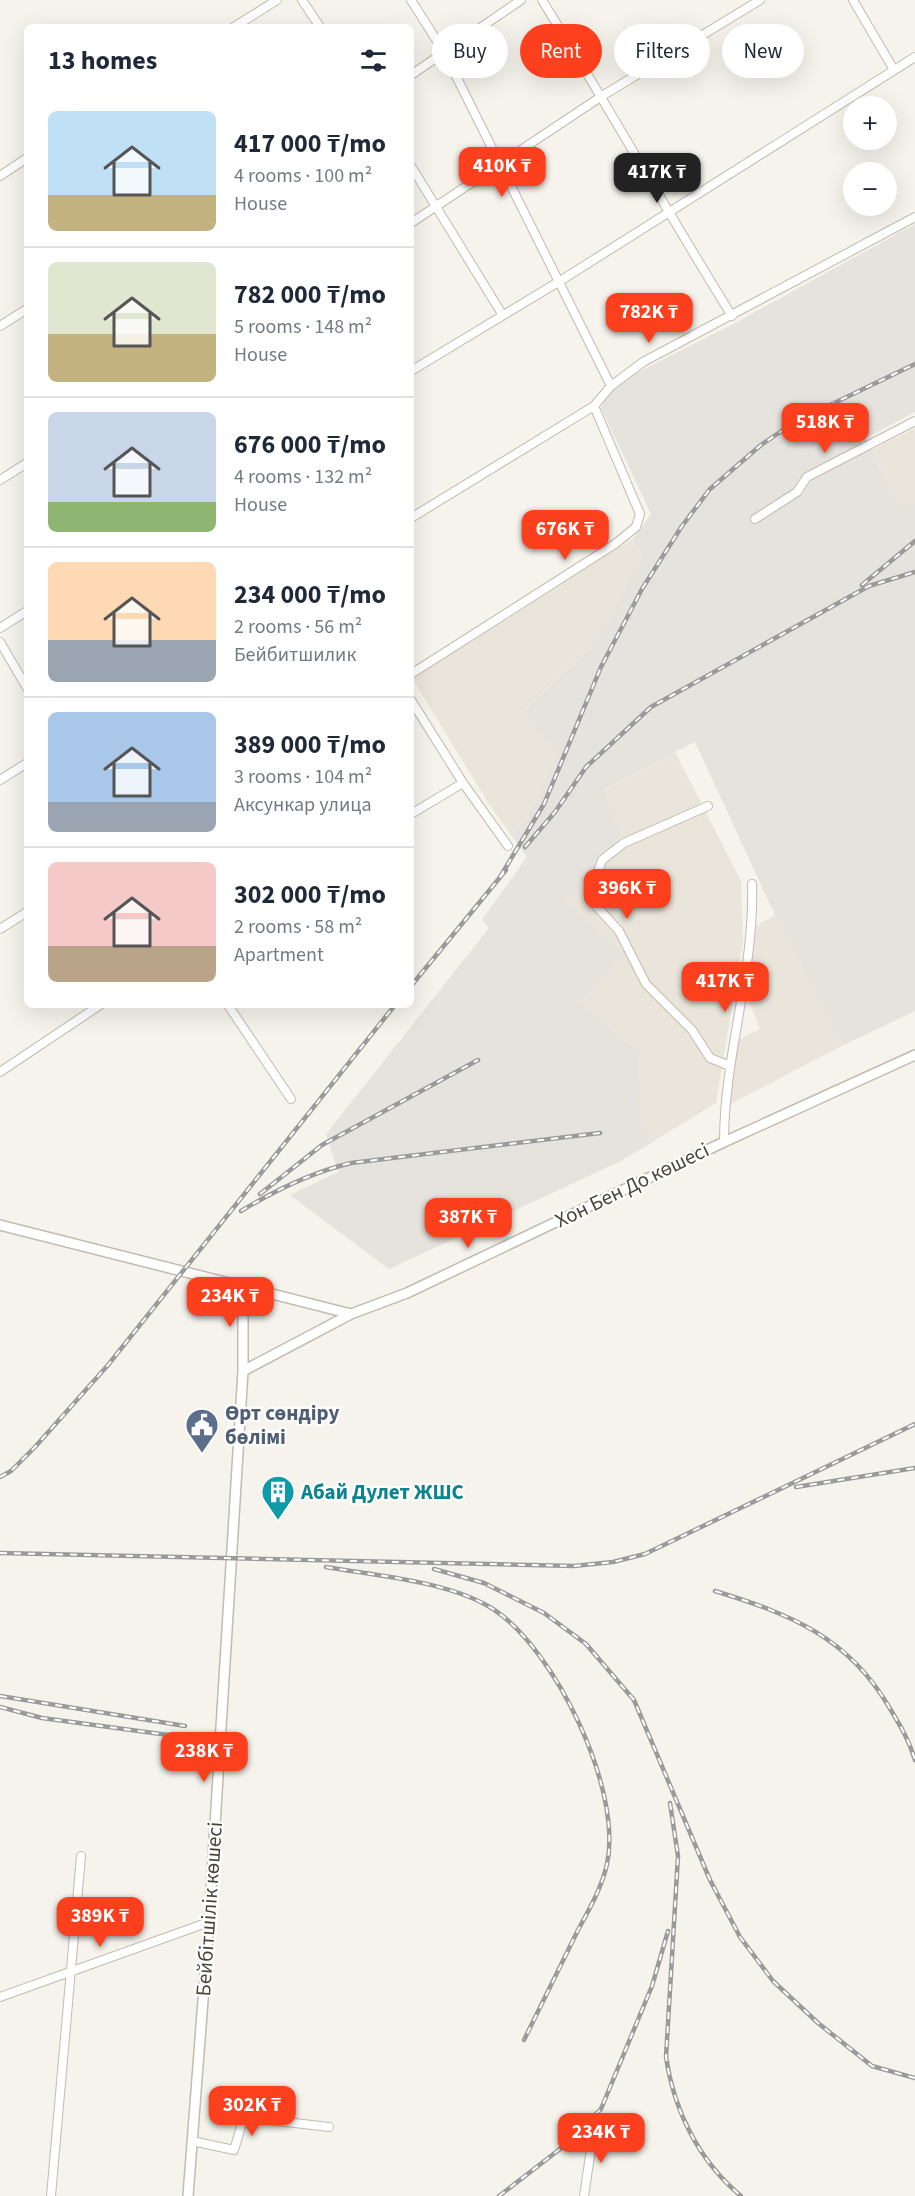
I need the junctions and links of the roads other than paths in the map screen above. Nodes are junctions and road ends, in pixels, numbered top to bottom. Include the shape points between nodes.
1 (277, 0) edge
2 (302, 0) edge
3 (411, 0) edge
4 (521, 0) edge
5 (542, 0) edge
6 (760, 0) edge
7 (853, 0) edge
8 (239, 24) edge
9 (318, 24) edge
10 (485, 24) edge
11 (432, 33) edge
12 (915, 57) edge
13 (432, 60) edge
14 (894, 70) junction
15 (414, 73) edge
16 (457, 78) edge
17 (602, 96) junction
18 (24, 160) edge
19 (499, 162) junction
20 (414, 171) edge
21 (0, 176) edge
22 (437, 206) junction
23 (668, 213) junction
24 (915, 217) edge
25 (414, 221) edge
26 (560, 281) junction
27 (24, 311) edge
28 (502, 314) junction
29 (732, 316) junction
30 (0, 326) edge
31 (414, 369) edge
32 (611, 386) junction
33 (594, 406) junction
34 (915, 421) edge
35 (24, 465) edge
36 (0, 480) edge
37 (414, 516) edge
38 (755, 519) dead end
39 (24, 613) edge
40 (0, 628) edge
41 (0, 642) edge
42 (414, 672) edge
43 (24, 683) edge
44 (414, 705) edge
45 (24, 766) edge
46 (0, 780) edge
47 (463, 783) junction
48 (708, 806) dead end
49 (414, 812) edge
50 (507, 846) dead end
51 (752, 884) dead end
52 (24, 914) edge
53 (0, 928) edge
54 (96, 1008) edge
55 (230, 1008) edge
56 (915, 1055) edge
57 (730, 1066) junction
58 (0, 1072) edge
59 (291, 1100) dead end
60 (724, 1142) junction
61 (0, 1225) edge
62 (243, 1286) junction
63 (351, 1314) junction
64 (243, 1371) junction
65 (81, 1856) dead end
66 (208, 1922) junction
67 (71, 1972) junction
68 (0, 1997) edge
69 (329, 2127) dead end
70 (594, 2129) dead end
71 (192, 2141) junction
72 (51, 2196) edge
73 (188, 2196) edge
74 (584, 2196) edge

1 - 8 street
2 - 9 street
3 - 11 street
4 - 10 street
5 - 17 street
6 - 17 street
7 - 14 street
12 - 14 street
13 - 15 street
14 - 23 street
16 - 19 street
17 - 19 street
17 - 23 street
18 - 21 street
19 - 22 street
19 - 26 street
20 - 22 street
22 - 25 street
22 - 28 street
23 - 26 street
23 - 29 street
24 - 29 street
26 - 28 street
26 - 32 street
27 - 30 street
28 - 31 street
29 - 32 street via 643,362
32 - 33 street
33 - 37 street
33 - 42 street via 640,514 636,526 615,544
34 - 38 street via 807,477 797,492
35 - 36 street
39 - 40 street
41 - 43 street
44 - 47 street
45 - 46 street
47 - 49 street
47 - 50 street
48 - 57 street via 624,843 602,860 589,898 619,931 646,984 692,1030 710,1058
51 - 57 street via 753,912
52 - 53 street
54 - 58 street
55 - 59 street
56 - 60 street, Хон Бен До көшесі
57 - 60 street
60 - 63 street, Хон Бен До көшесі via 407,1293
61 - 62 street
62 - 63 street
62 - 64 street, Бейбітшілік көшесі
63 - 64 street, Хон Бен До көшесі
64 - 66 street, Бейбітшілік көшесі
65 - 67 street
66 - 67 street
66 - 71 street, Бейбітшілік көшесі
67 - 68 street
67 - 72 street
69 - 71 street via 244,2117 234,2150
70 - 74 street
71 - 73 street, Бейбітшілік көшесі

